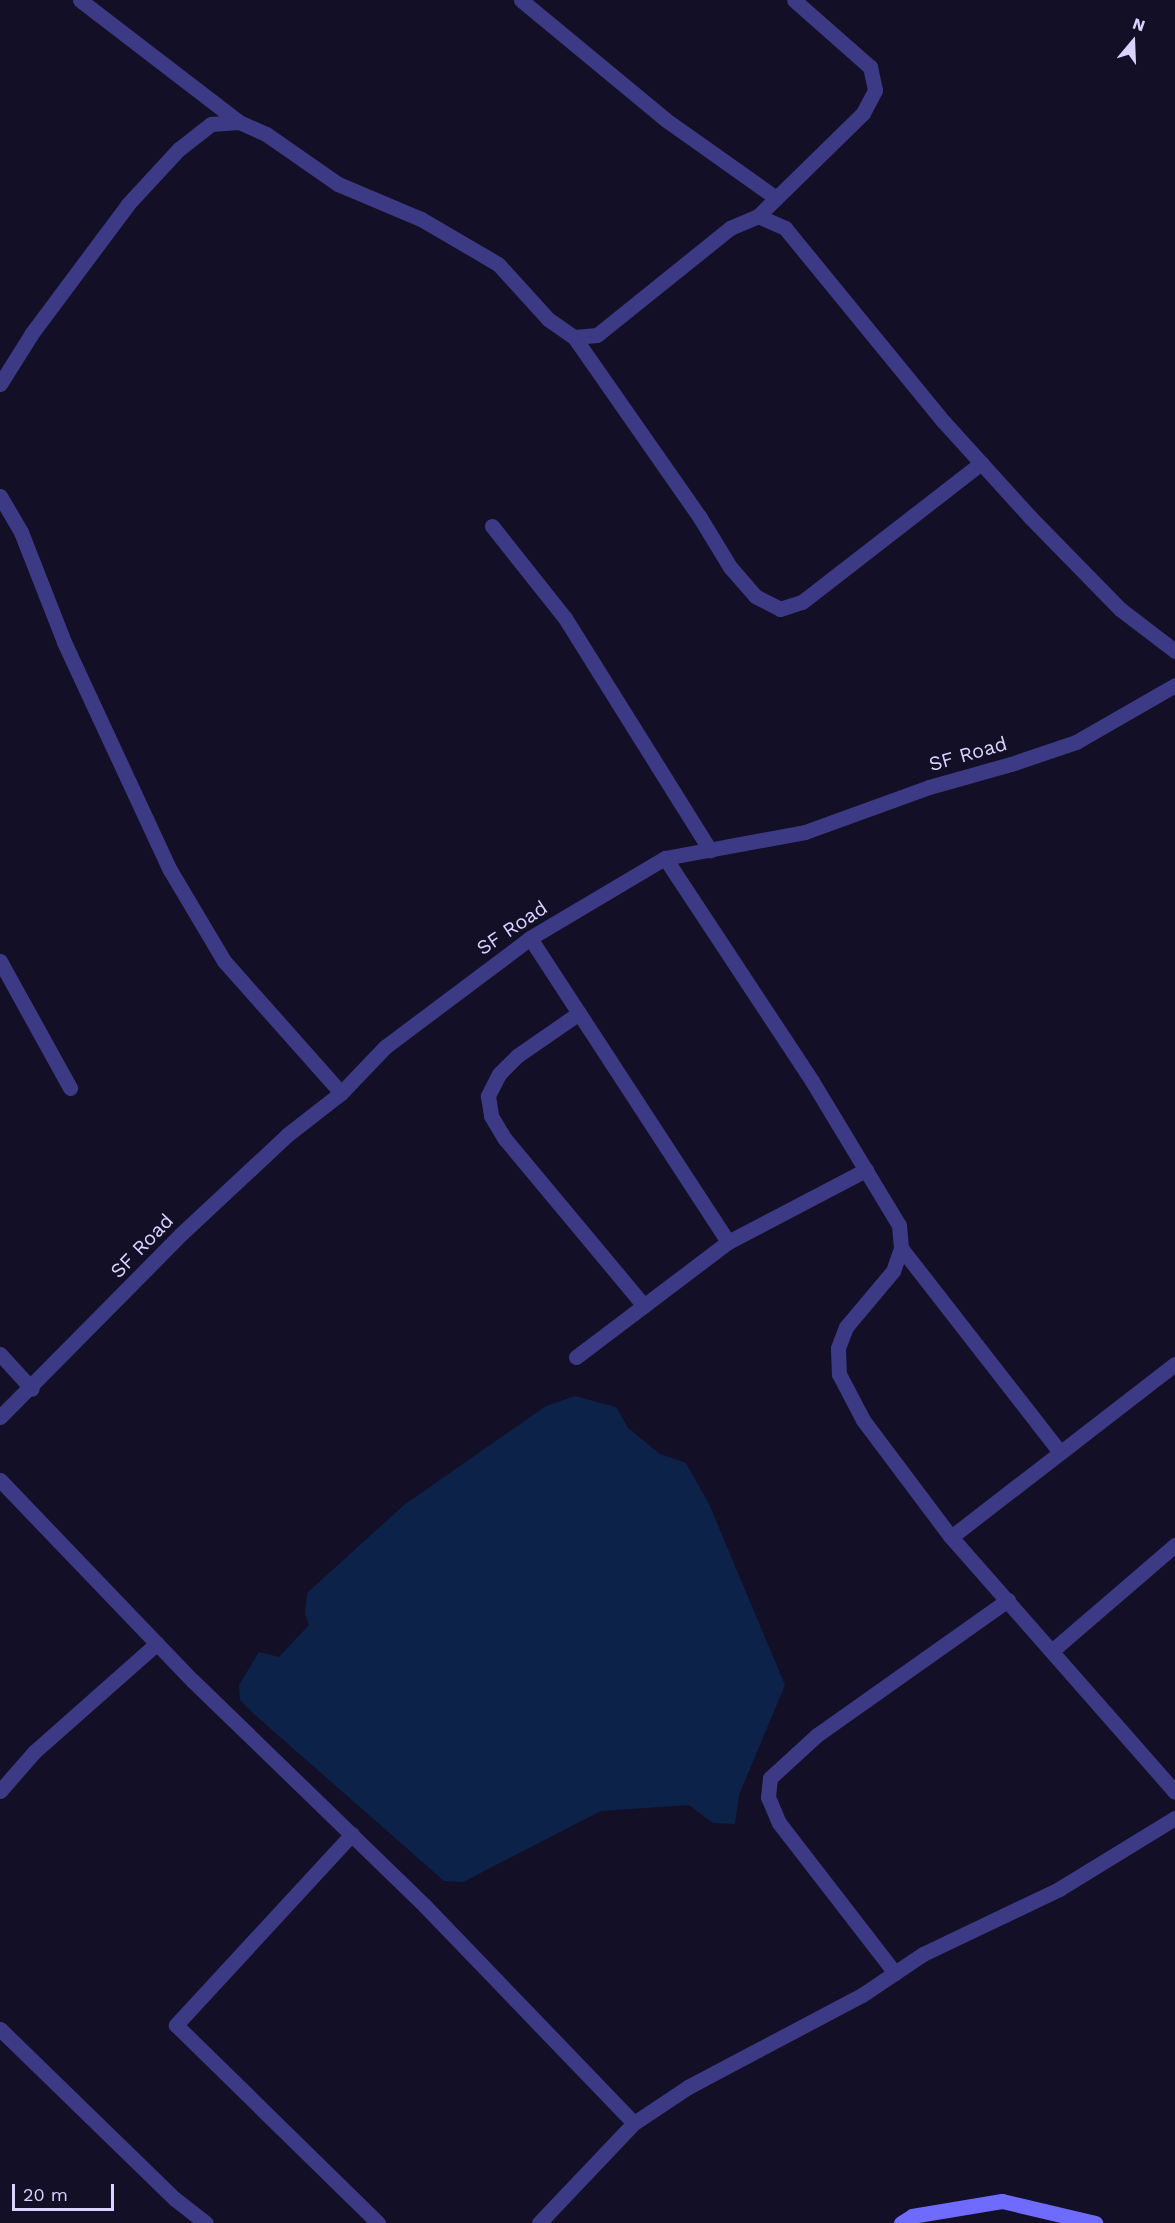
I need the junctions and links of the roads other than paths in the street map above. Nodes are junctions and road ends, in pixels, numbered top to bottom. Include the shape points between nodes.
1 (80, 0) edge
2 (521, 0) edge
3 (794, 0) edge
4 (240, 122) junction
5 (776, 198) junction
6 (758, 216) junction
7 (574, 337) junction
8 (0, 384) edge
9 (981, 463) junction
10 (0, 496) edge
11 (492, 526) dead end
12 (1175, 651) edge
13 (1175, 685) edge
14 (710, 850) junction
15 (665, 858) junction
16 (530, 938) junction
17 (0, 961) edge
18 (579, 1014) junction
19 (70, 1088) dead end
20 (341, 1093) junction
21 (866, 1170) junction
22 (728, 1242) junction
23 (901, 1248) junction
24 (644, 1306) junction
25 (0, 1354) edge
26 (576, 1357) dead end
27 (1175, 1364) edge
28 (32, 1389) junction
29 (0, 1418) edge
30 (1060, 1452) junction
31 (0, 1480) edge
32 (951, 1537) junction
33 (1175, 1545) edge
34 (1008, 1599) junction
35 (157, 1643) junction
36 (1054, 1649) junction
37 (0, 1791) edge
38 (1175, 1792) edge
39 (1175, 1818) edge
40 (352, 1834) junction
41 (895, 1973) junction
42 (0, 2029) edge
43 (634, 2123) junction
44 (206, 2223) edge
45 (378, 2223) edge
46 (539, 2223) edge
47 (901, 2223) edge
48 (1095, 2223) edge

1 - 4 street
2 - 5 street via 666,120
3 - 5 street via 870,67 875,90 863,113
4 - 7 street via 266,134 338,184 421,219 498,264 548,319
4 - 8 street via 211,124 179,149 135,196 32,333
5 - 6 street
6 - 7 street via 730,228 597,335
6 - 9 street via 785,228
7 - 9 street via 730,567 755,596 780,609 802,602
9 - 12 street via 1120,609
10 - 20 street via 21,532 64,642 170,870 225,961
11 - 14 street via 577,637
13 - 14 street, SF Road via 1076,742 930,787 805,832
14 - 15 street, SF Road
15 - 16 street, SF Road
15 - 21 street
16 - 18 street
16 - 20 street, SF Road via 385,1047
17 - 19 street
18 - 22 street
18 - 24 street via 517,1056 499,1074 488,1096 491,1116 505,1139
20 - 28 street, SF Road via 287,1135 181,1234
21 - 22 street
21 - 23 street via 899,1225
22 - 24 street
23 - 30 street
23 - 32 street via 893,1271 846,1327 838,1348 839,1374 863,1420
24 - 26 street
25 - 28 street
27 - 30 street
28 - 29 street, SF Road
30 - 32 street
31 - 35 street
32 - 34 street
33 - 36 street
34 - 36 street
34 - 41 street via 817,1735 770,1778 768,1797 779,1823
35 - 37 street via 34,1752
35 - 40 street
36 - 38 street
39 - 41 street via 1059,1889 923,1954
40 - 43 street
40 - 45 street via 176,2025
41 - 43 street via 810,2024 688,2087
42 - 44 street via 175,2199
43 - 46 street
47 - 48 street via 912,2216 1002,2201

